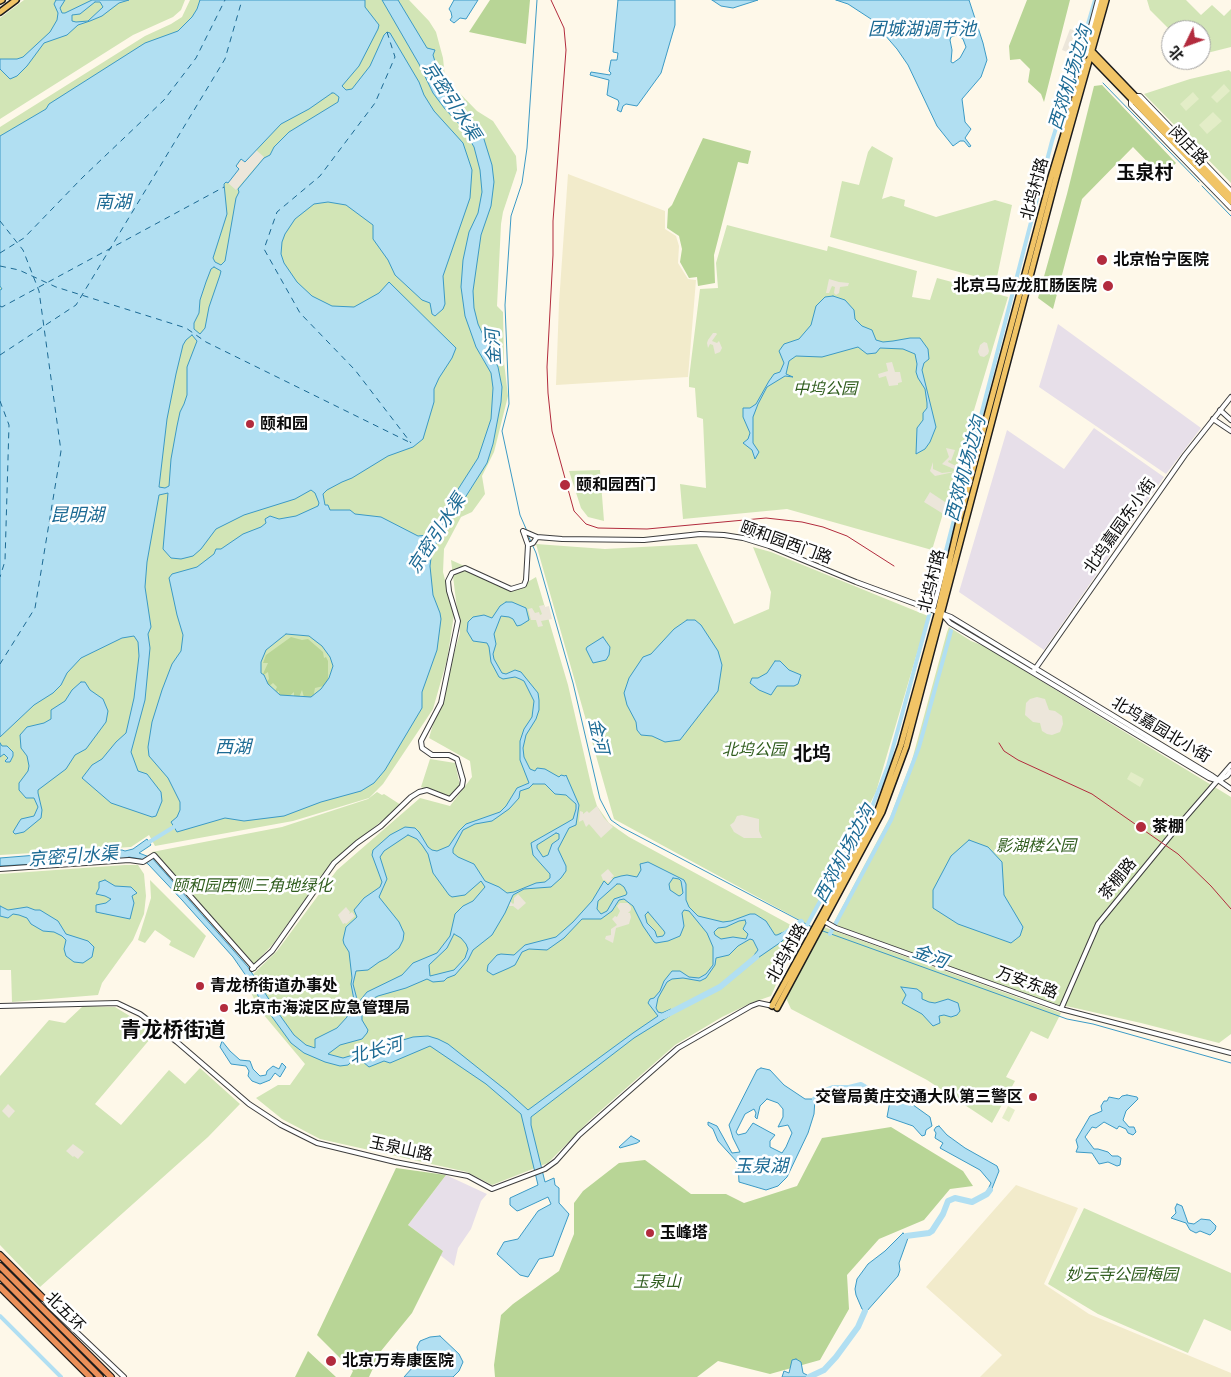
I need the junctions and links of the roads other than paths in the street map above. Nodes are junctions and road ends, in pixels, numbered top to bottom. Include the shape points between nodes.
1 (16, 0) edge
2 (1098, 0) edge
3 (1102, 0) edge
4 (1106, 0) edge
5 (0, 12) edge
6 (1089, 51) junction
7 (1133, 97) junction
8 (1231, 191) edge
9 (1231, 196) edge
10 (1231, 202) edge
11 (1231, 208) edge
12 (1231, 398) edge
13 (1220, 410) junction
14 (1213, 419) junction
15 (1231, 420) edge
16 (1231, 432) edge
17 (537, 536) junction
18 (530, 544) junction
19 (951, 555) junction
20 (946, 560) joint
21 (937, 611) junction
22 (1035, 671) junction
23 (1231, 765) edge
24 (1231, 771) edge
25 (1218, 780) junction
26 (1231, 788) edge
27 (0, 869) edge
28 (820, 923) junction
29 (0, 1006) edge
30 (774, 1007) joint
31 (1061, 1009) junction
32 (1231, 1052) edge
33 (0, 1255) edge
34 (0, 1266) edge
35 (0, 1276) edge
36 (0, 1287) edge
37 (43, 1298) joint
38 (90, 1377) edge
39 (100, 1377) edge
40 (111, 1377) edge
41 (124, 1377) edge

1 - 5 main road
2 - 6 street, 北坞村路
3 - 6 main road, 北坞村路
4 - 6 main road, 北坞村路
6 - 7 main road, 闵庄路
6 - 19 main road, 北坞村路 via 1051,177
6 - 21 main road, 北坞村路
7 - 8 street, 闵庄路 via 1140,96
7 - 9 main road, 闵庄路
7 - 10 main road, 闵庄路
7 - 11 street, 闵庄路 via 1131,105
12 - 13 street, 北坞嘉园东小街
13 - 14 street, 北坞嘉园东小街
13 - 15 street
14 - 16 street
14 - 22 street, 北坞嘉园东小街
17 - 18 street
17 - 18 street, 颐和园西门路 via 523,531
17 - 21 street, 颐和园西门路 via 644,540 705,534 736,536
18 - 27 street via 524,585 511,589 465,568 452,573 448,581 458,621 441,703 421,742 422,748 432,755 449,755 457,759 462,786 450,799 426,790 419,792 334,863 272,951 253,968 154,855 143,862 129,860
19 - 20 main road
19 - 21 main road, 北坞村路
20 - 21 street, 北坞村路
21 - 22 street, 北坞嘉园北小街 via 950,623
21 - 28 main road, 北坞村路 via 906,747 891,790 878,820
22 - 25 street, 北坞嘉园北小街 via 1209,778
23 - 25 street, 茶棚路
24 - 25 street, 茶棚路
25 - 26 street, 北坞嘉园北小街
25 - 31 street, 茶棚路 via 1098,924
28 - 30 main road, 北坞村路
28 - 31 street, 万安东路
29 - 30 street, 玉泉山路 via 117,1003 140,1014 177,1042 249,1104 317,1143 468,1176 492,1189 544,1169 556,1160 579,1135 678,1048 750,1006 759,1003
31 - 32 street, 万安东路
33 - 37 highway
34 - 40 highway, 北五环
35 - 39 highway, 北五环
36 - 38 highway
37 - 41 street

